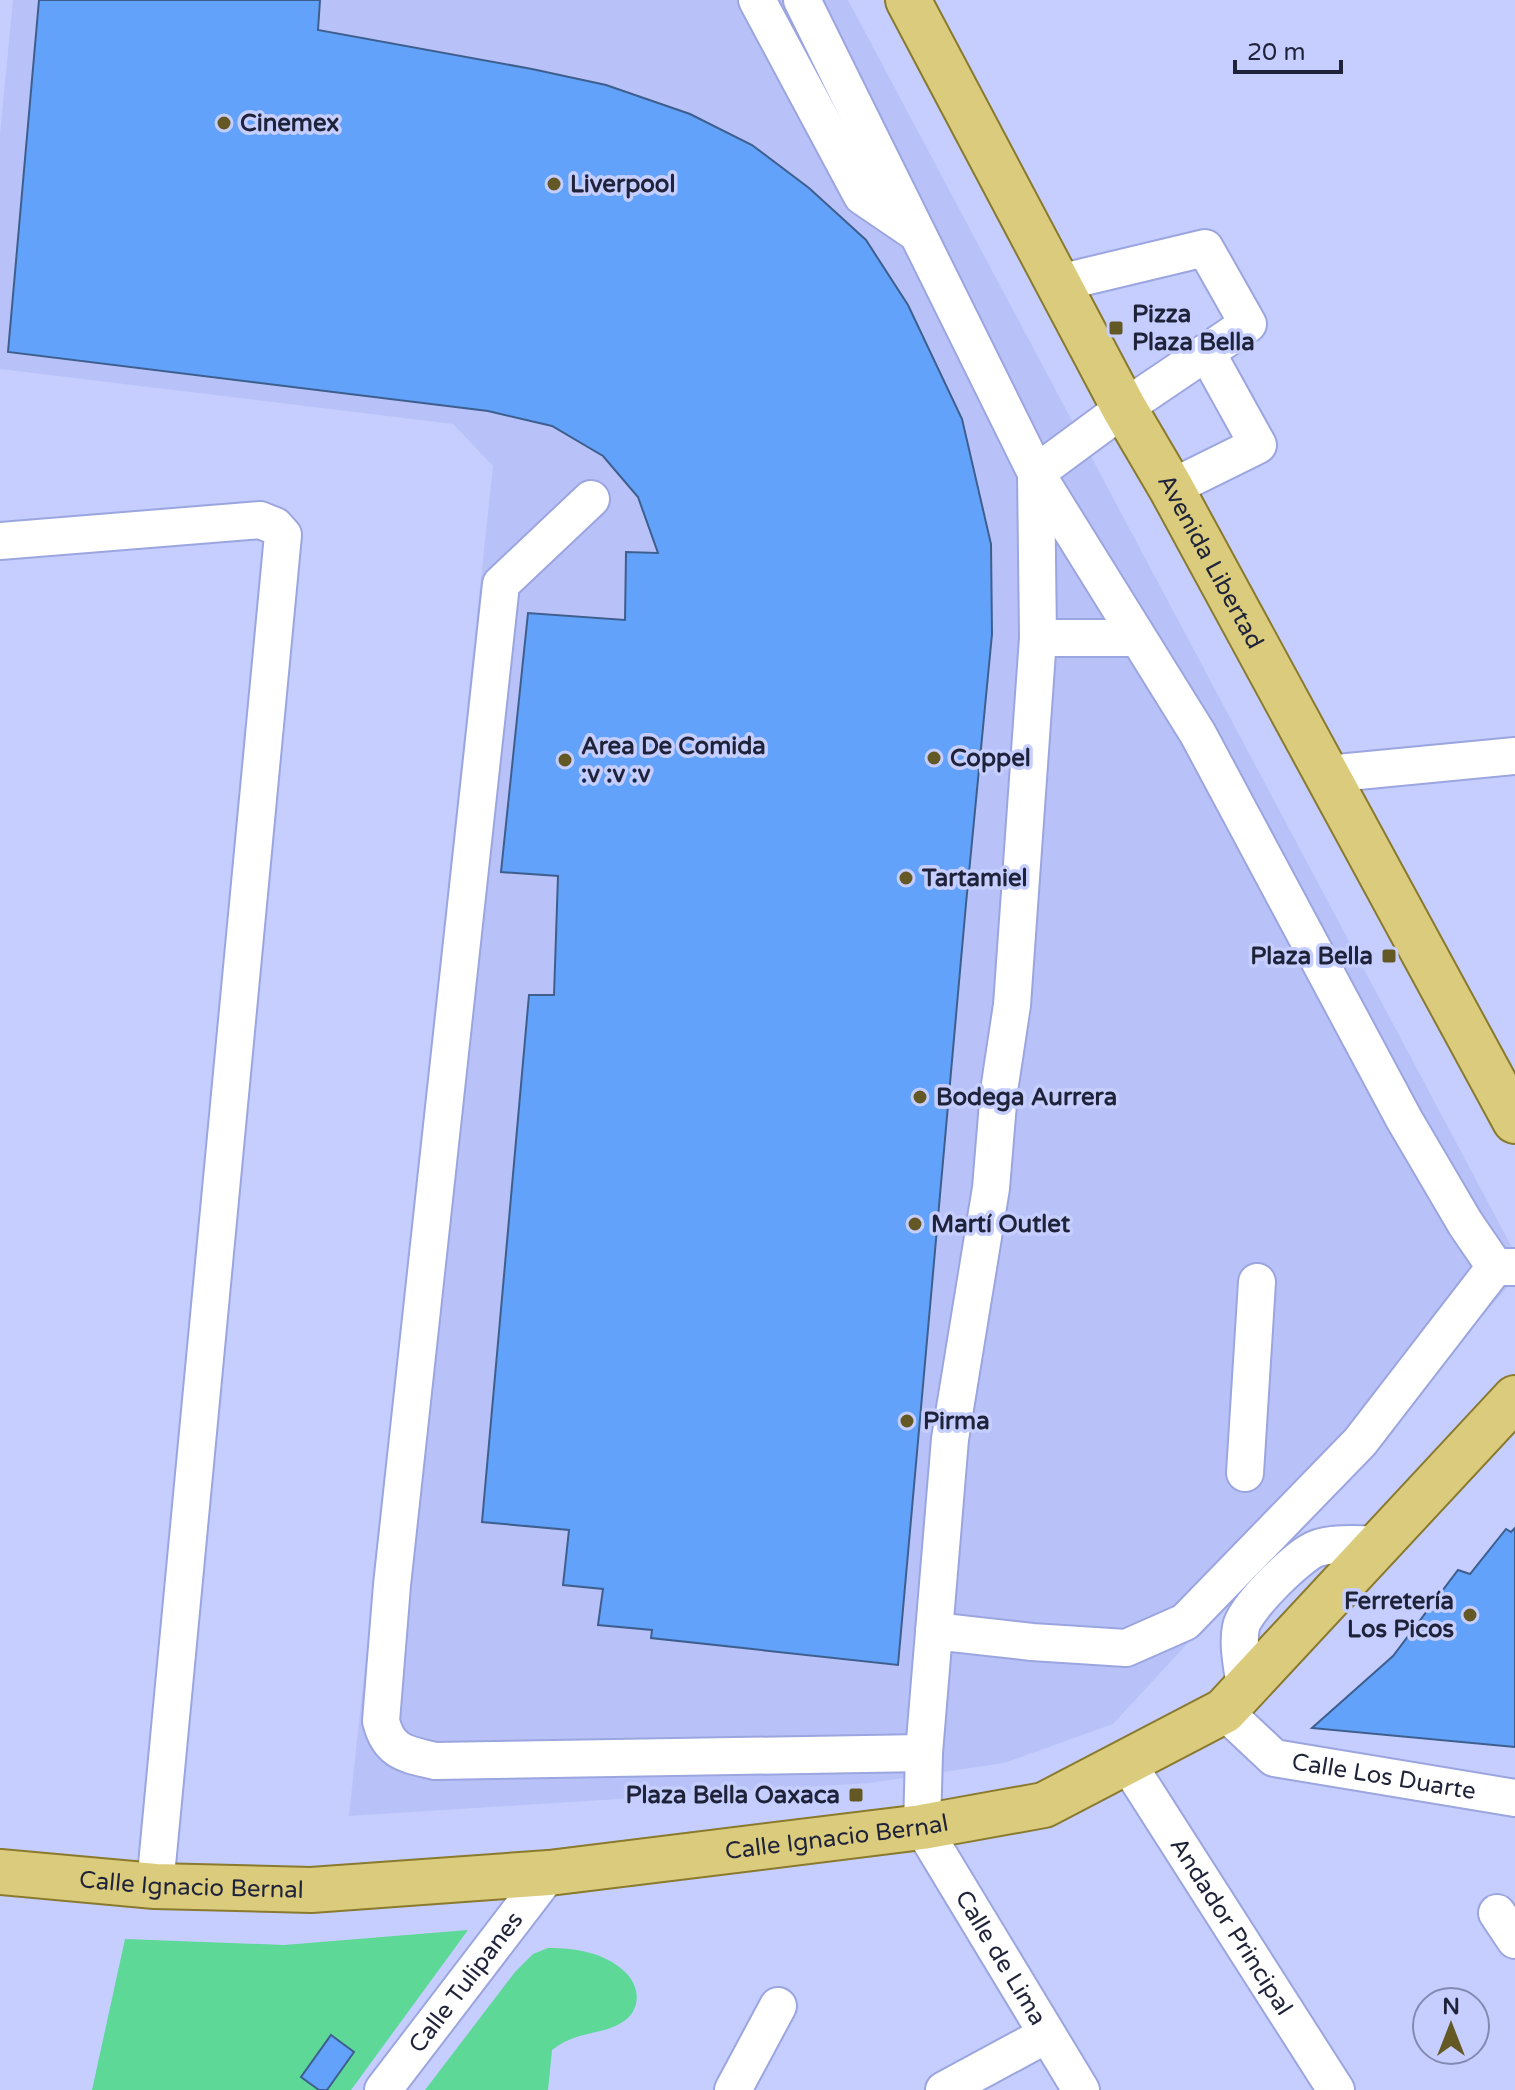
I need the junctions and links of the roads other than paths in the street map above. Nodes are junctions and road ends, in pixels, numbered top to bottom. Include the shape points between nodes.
1 (757, 0) edge
2 (802, 0) edge
3 (908, 0) edge
4 (917, 233) junction
5 (1059, 283) junction
6 (1207, 353) junction
7 (1124, 408) junction
8 (1036, 473) junction
9 (1171, 488) junction
10 (591, 499) dead end
11 (0, 541) edge
12 (1038, 638) junction
13 (1138, 638) junction
14 (1515, 756) edge
15 (1327, 774) junction
16 (1510, 1105) edge
17 (1505, 1267) edge
18 (1257, 1282) dead end
19 (1515, 1398) edge
20 (1515, 1442) edge
21 (1470, 1446) junction
22 (1245, 1473) dead end
23 (934, 1631) junction
24 (1234, 1700) junction
25 (924, 1753) junction
26 (1126, 1761) junction
27 (1515, 1798) edge
28 (922, 1827) junction
29 (0, 1872) edge
30 (549, 1873) junction
31 (155, 1886) junction
32 (778, 2006) dead end
33 (1046, 2035) junction
34 (383, 2090) edge
35 (733, 2090) edge
36 (944, 2090) edge
37 (1081, 2090) edge
38 (1336, 2090) edge

1 - 4 street via 862,196
2 - 4 street
3 - 5 main road, Avenida Libertad
4 - 8 street
5 - 6 street via 1205,248 1248,324
5 - 7 main road, Avenida Libertad
6 - 7 street
6 - 9 street via 1258,445
7 - 8 street
7 - 9 main road, Avenida Libertad
8 - 12 street
8 - 13 street
9 - 15 main road, Avenida Libertad
10 - 25 street via 501,584 381,1721 385,1736 401,1753 435,1761
11 - 31 street via 260,520 283,535
12 - 13 street
12 - 23 street via 1012,1005 991,1188 950,1439
13 - 17 street via 1198,734 1404,1119 1465,1223
14 - 15 street
15 - 16 main road, Avenida Libertad
17 - 23 street via 1360,1442 1185,1622 1126,1648
18 - 22 street
19 - 21 main road, Calle Ignacio Bernal
20 - 21 main road
21 - 24 main road, Calle Ignacio Bernal
23 - 25 street
24 - 26 main road, Calle Ignacio Bernal
24 - 27 street, Calle Los Duarte via 1274,1758
25 - 28 street
26 - 28 main road, Calle Ignacio Bernal via 1044,1805
26 - 38 street, Andador Principal
28 - 30 main road, Calle Ignacio Bernal
28 - 33 street, Calle de Lima
29 - 31 main road, Calle Ignacio Bernal
30 - 31 main road, Calle Ignacio Bernal via 311,1890
30 - 34 street, Calle Tulipanes
32 - 35 street
33 - 36 street
33 - 37 street, Calle de Lima

